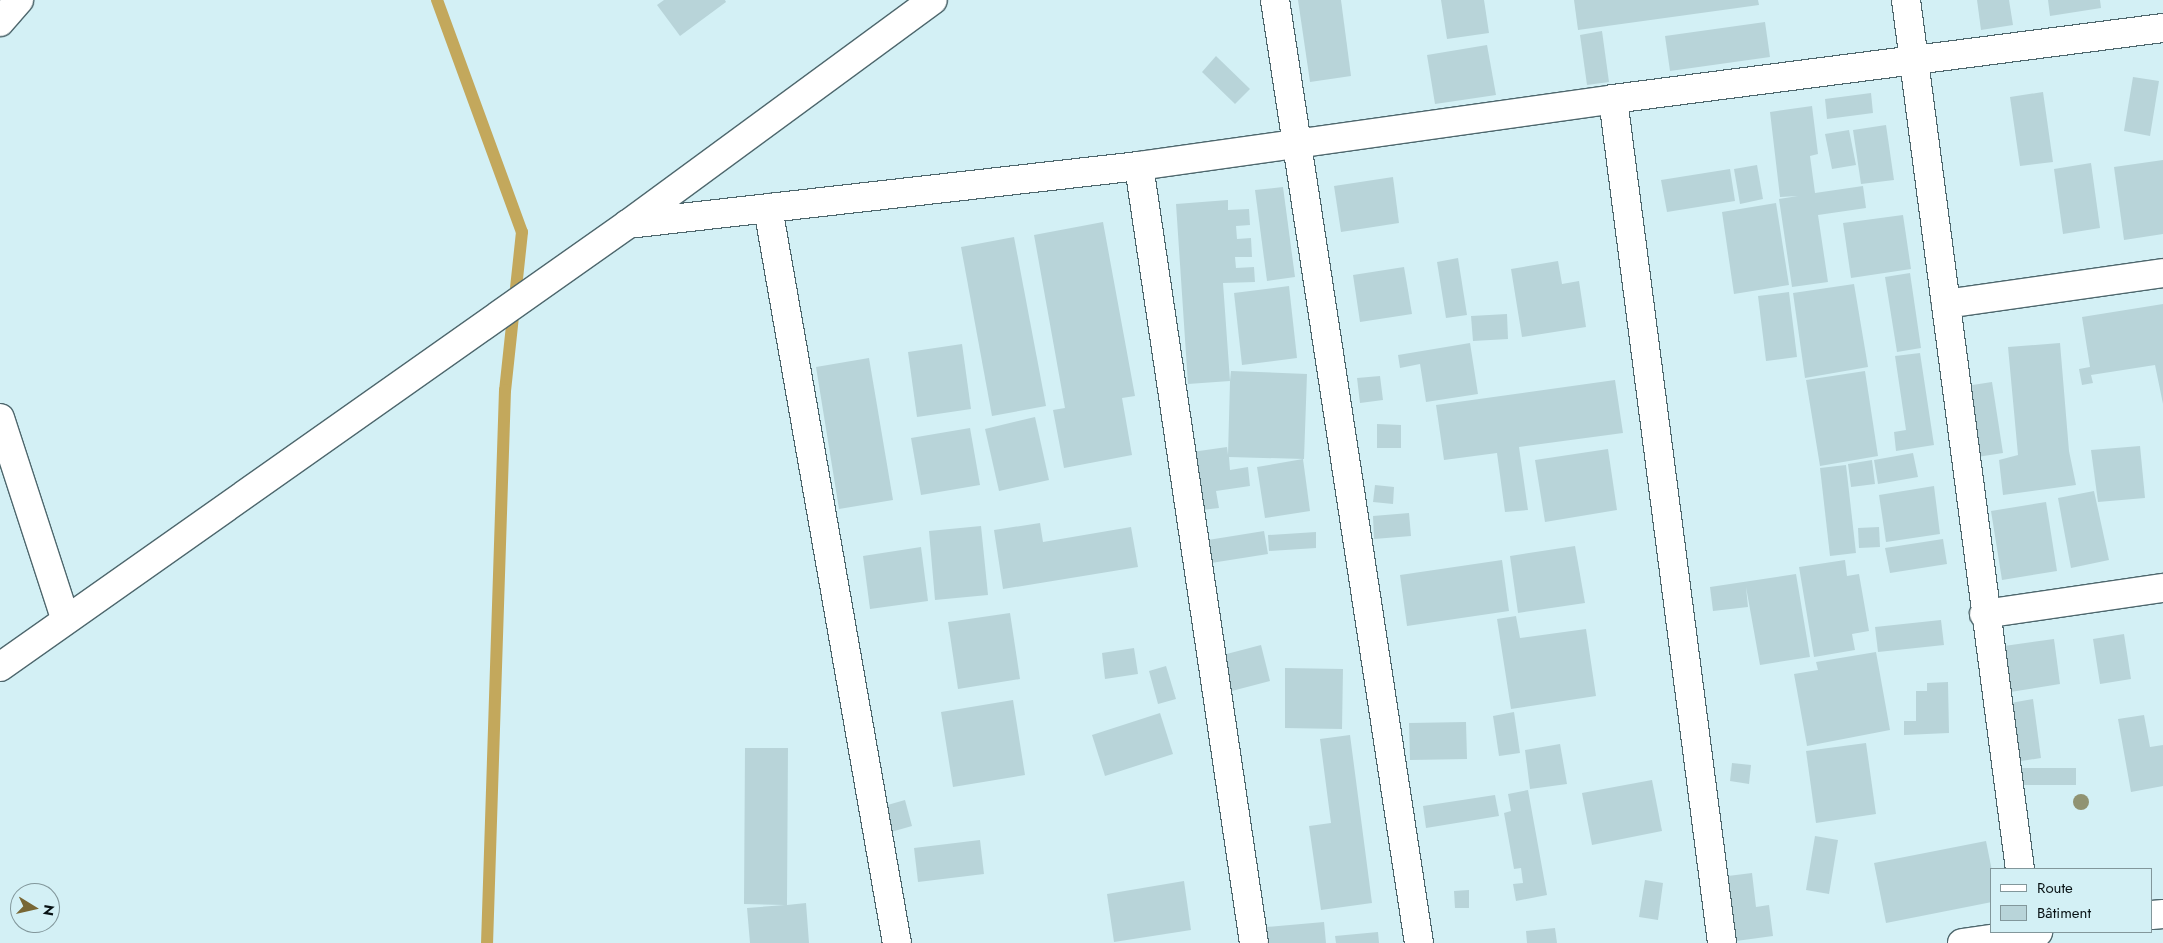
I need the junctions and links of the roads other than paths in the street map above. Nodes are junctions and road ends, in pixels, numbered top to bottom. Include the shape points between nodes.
1 (19, 0) edge
2 (933, 0) edge
3 (1275, 0) edge
4 (1906, 0) edge
5 (0, 22) edge
6 (2163, 28) edge
7 (1916, 62) junction
8 (1613, 99) junction
9 (1299, 144) junction
10 (1139, 166) junction
11 (768, 208) junction
12 (628, 224) junction
13 (2163, 273) edge
14 (1946, 304) junction
15 (0, 418) edge
16 (2163, 588) edge
17 (1984, 614) junction
18 (65, 618) junction
19 (0, 667) edge
20 (2020, 868) edge
21 (2031, 935) edge
22 (897, 943) edge
23 (1254, 943) edge
24 (1419, 943) edge
25 (1722, 943) edge
26 (1962, 943) edge

1 - 5 street
2 - 12 street
3 - 9 street
4 - 7 street
6 - 7 street
7 - 8 street
7 - 14 street
8 - 9 street
8 - 25 street
9 - 10 street
9 - 24 street
10 - 11 street
10 - 23 street
11 - 12 street
11 - 22 street
12 - 18 street
13 - 14 street
14 - 17 street
15 - 18 street
16 - 17 street
17 - 20 street
18 - 19 street
21 - 26 street

